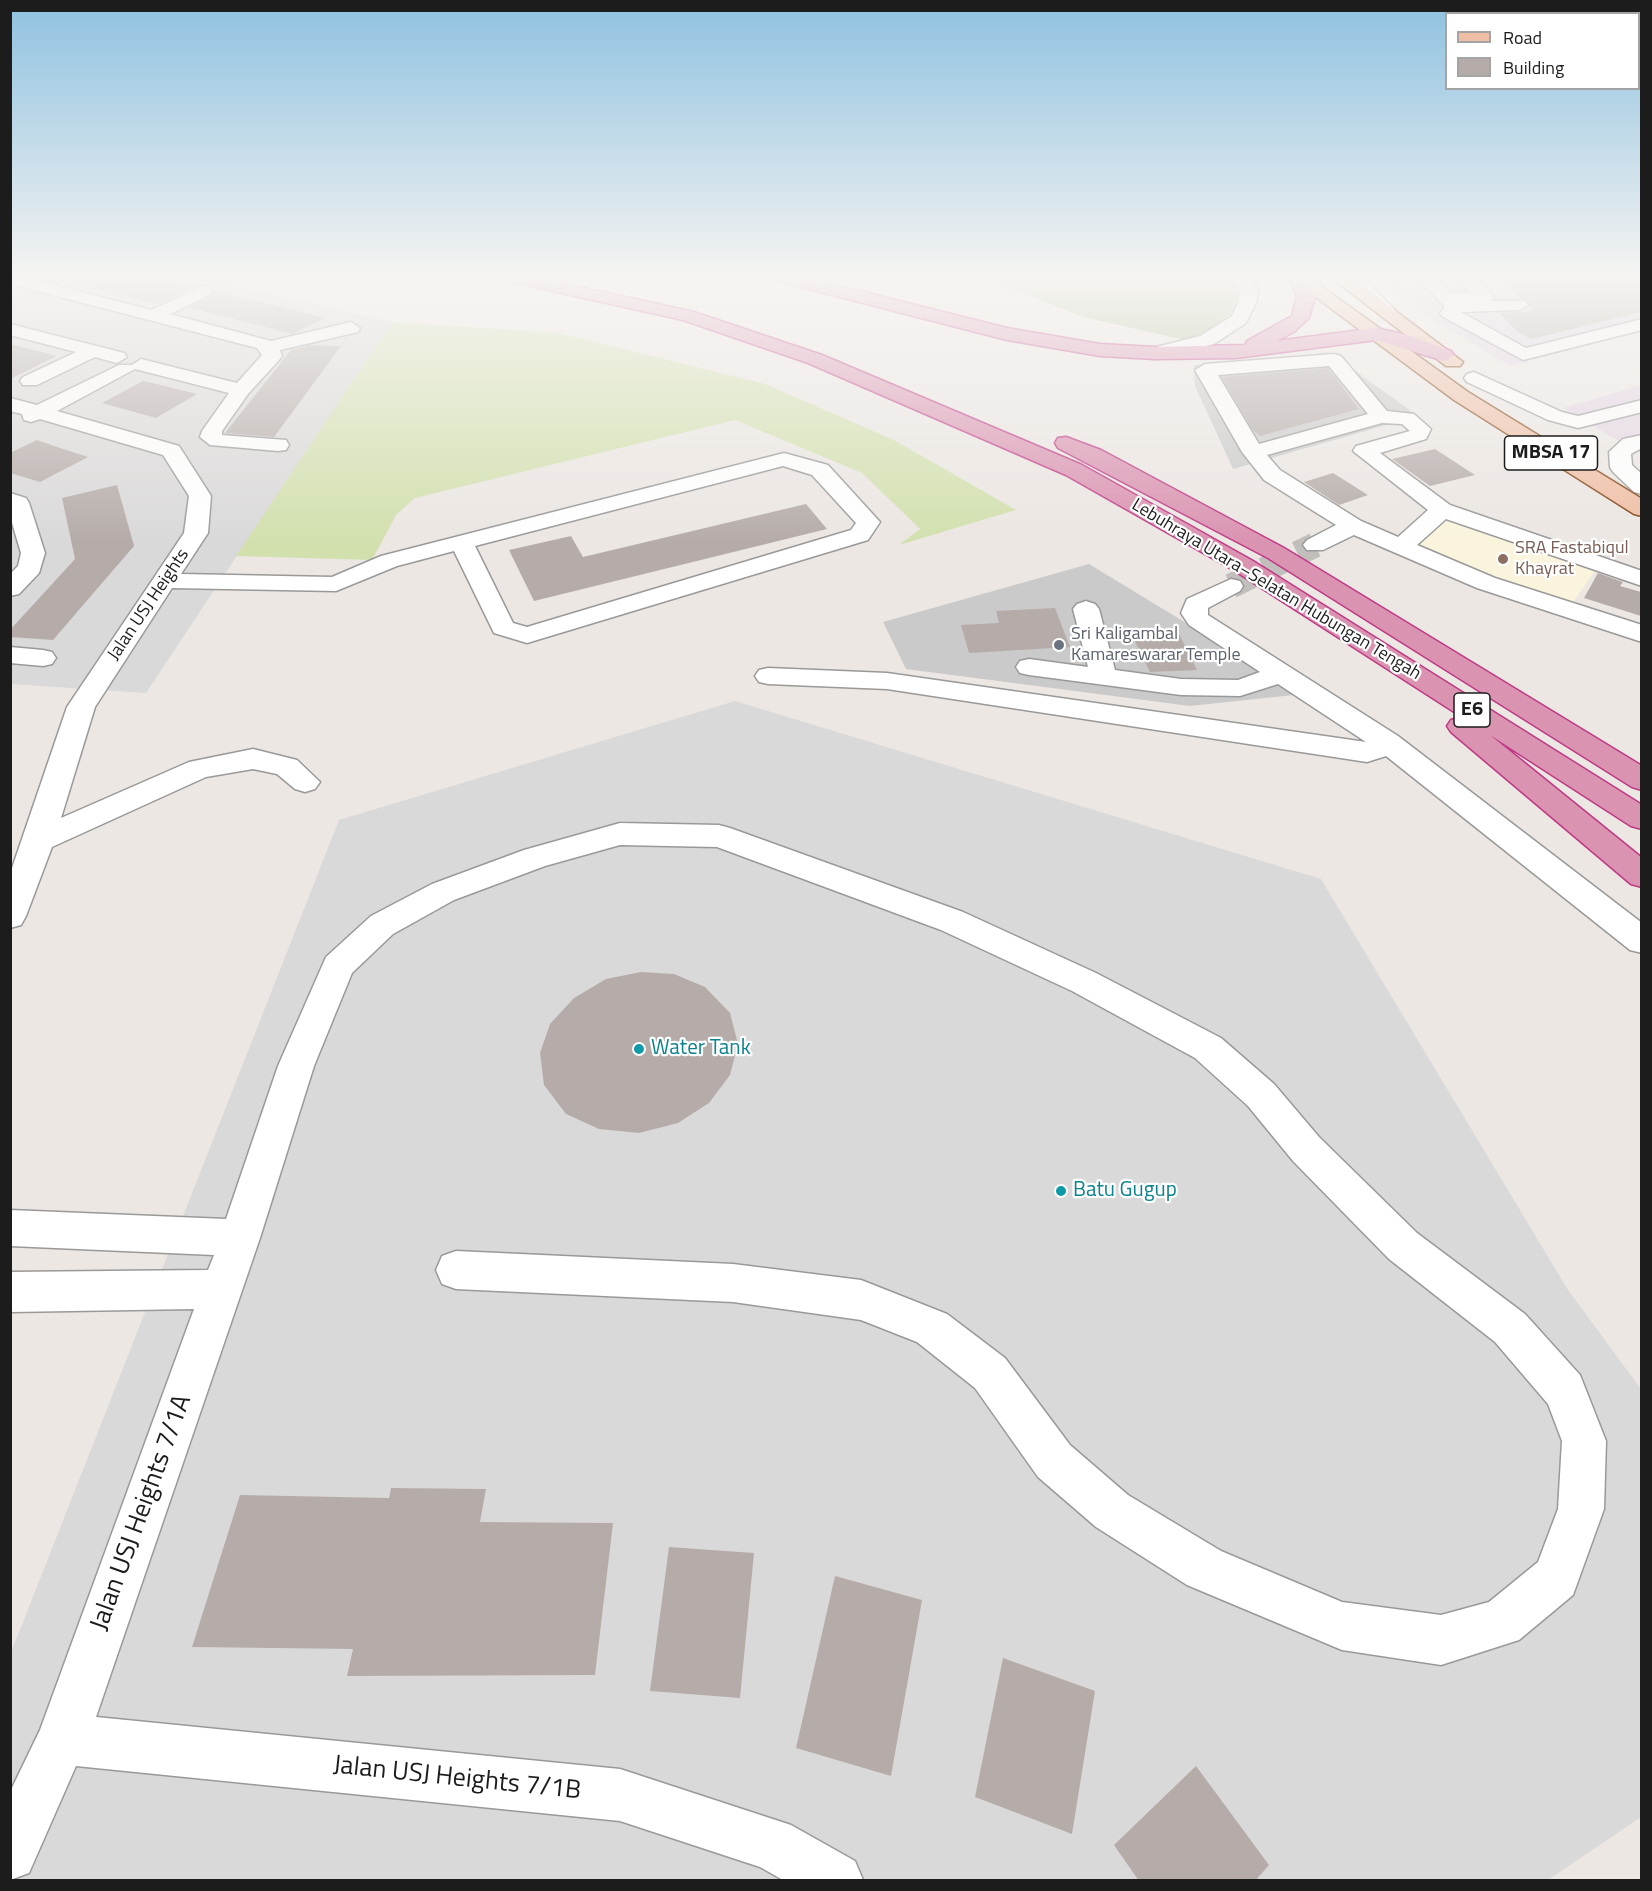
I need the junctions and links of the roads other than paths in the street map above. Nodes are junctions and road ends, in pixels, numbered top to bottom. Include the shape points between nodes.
1 (61, 366) edge
2 (128, 366) edge
3 (130, 366) edge
4 (136, 366) edge
5 (263, 366) edge
6 (833, 366) edge
7 (1253, 366) edge
8 (1339, 366) edge
9 (1420, 366) edge
10 (1459, 366) edge
11 (1474, 378) junction
12 (30, 381) dead end
13 (241, 390) junction
14 (101, 402) dead end
15 (19, 412) edge
16 (1636, 412) edge
17 (1381, 417) junction
18 (1334, 430) junction
19 (1052, 436) dead end
20 (1641, 441) edge
21 (278, 445) dead end
22 (1364, 451) junction
23 (1253, 452) junction
24 (1641, 487) edge
25 (10, 500) edge
26 (1641, 509) edge
27 (1442, 510) junction
28 (1353, 526) junction
29 (461, 542) junction
30 (1315, 545) tunnel mouth
31 (1400, 548) junction
32 (1641, 558) edge
33 (1617, 569) junction
34 (1641, 579) edge
35 (165, 581) junction
36 (1231, 586) tunnel mouth
37 (10, 590) edge
38 (1086, 609) dead end
39 (1641, 634) edge
40 (10, 655) edge
41 (44, 658) dead end
42 (1029, 667) dead end
43 (1282, 673) junction
44 (768, 676) dead end
45 (1104, 677) junction
46 (1425, 680) junction
47 (1388, 742) junction
48 (1641, 780) edge
49 (305, 782) dead end
50 (1641, 819) edge
51 (39, 840) junction
52 (1641, 876) edge
53 (10, 916) edge
54 (1641, 941) edge
55 (10, 1228) edge
56 (240, 1238) junction
57 (456, 1270) dead end
58 (222, 1289) junction
59 (10, 1292) edge
60 (62, 1739) junction
61 (10, 1854) edge
62 (836, 1881) edge

1 - 12 street
2 - 15 street
3 - 14 street
4 - 13 street
5 - 13 street
6 - 46 highway, Lebuhraya Utara–Selatan Hubungan Tengah / E6 via 1074,470 1244,566
7 - 23 street via 1205,370
8 - 17 street
9 - 26 main road, MBSA 17
10 - 11 main road, MBSA 17
11 - 16 street via 1555,416 1578,422
11 - 24 main road, MBSA 17
13 - 21 street via 211,437 217,441
15 - 35 street, Jalan USJ Heights via 171,451 200,496 196,533
17 - 18 street
17 - 22 street via 1407,418 1421,429 1419,435
18 - 22 street
18 - 23 street
19 - 48 highway, Lebuhraya Utara–Selatan Hubungan Tengah / E6 via 1093,454 1276,553
20 - 24 street via 1620,452 1621,467
22 - 27 street
23 - 28 street via 1272,475
25 - 37 street via 18,503 33,553 30,568
27 - 31 street
27 - 33 street
28 - 30 street
28 - 31 street
29 - 29 street via 784,459 820,470 868,522 860,535 527,635 503,628
29 - 35 street via 389,561 336,584
31 - 39 street via 1486,583
32 - 33 street
33 - 34 street
35 - 51 street, Jalan USJ Heights via 81,707
36 - 43 street via 1196,604 1194,614
38 - 45 street
40 - 41 street
42 - 45 street
43 - 45 street via 1240,688 1181,687
43 - 47 street
44 - 47 street via 887,681 1367,753
46 - 50 highway, Lebuhraya Utara–Selatan Hubungan Tengah / E6
46 - 52 highway via 1449,717
47 - 54 street
49 - 51 street via 287,767 253,759 199,769
51 - 53 street, Jalan USJ Heights
55 - 56 street
56 - 57 street, Jalan USJ Heights 7/1A via 296,1066 338,966 382,925 453,888 535,858 620,834 719,836 952,921 1084,982 1208,1048 1261,1095 1306,1149 1403,1246 1510,1328 1565,1390 1584,1441 1581,1509 1556,1578 1502,1623 1441,1640 1342,1626 1204,1568 1112,1511 1054,1461 990,1373 932,1328 861,1300 733,1283
56 - 58 street, Jalan USJ Heights 7/1A
58 - 59 street
58 - 60 street, Jalan USJ Heights 7/1A
60 - 61 street, Jalan USJ Heights 7/1A
60 - 62 street, Jalan USJ Heights 7/1B via 621,1795 772,1844

